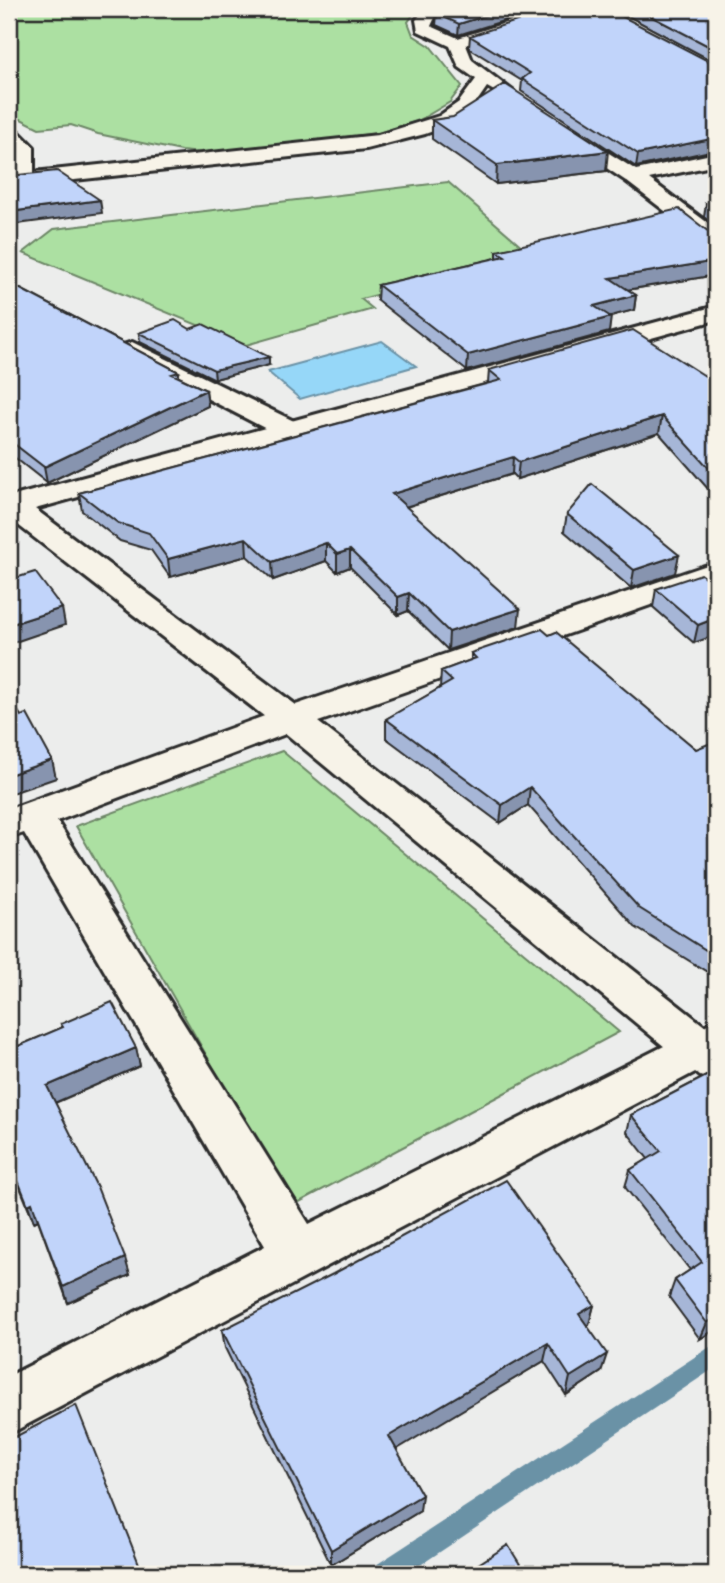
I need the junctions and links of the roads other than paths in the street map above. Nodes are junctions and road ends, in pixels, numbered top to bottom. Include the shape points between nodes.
1 (432, 9) edge
2 (563, 9) edge
3 (457, 43) junction
4 (485, 78) junction
5 (519, 101) edge
6 (553, 124) edge
7 (9, 133) edge
8 (716, 159) edge
9 (633, 177) junction
10 (16, 179) edge
11 (716, 239) edge
12 (716, 313) edge
13 (106, 337) edge
14 (288, 429) junction
15 (10, 506) edge
16 (716, 570) edge
17 (291, 719) junction
18 (21, 819) edge
19 (710, 1050) edge
20 (299, 1255) junction
21 (9, 1406) edge

1 - 3 street via 423,28
2 - 3 street
3 - 4 street via 465,63
4 - 5 street
4 - 10 street via 464,107 447,118 366,143
6 - 9 street
7 - 10 street via 24,147
8 - 9 street
9 - 11 street
12 - 14 street
13 - 14 street
14 - 15 street
15 - 17 street
16 - 17 street
17 - 18 street
17 - 19 street
18 - 20 street
19 - 20 street
20 - 21 street

